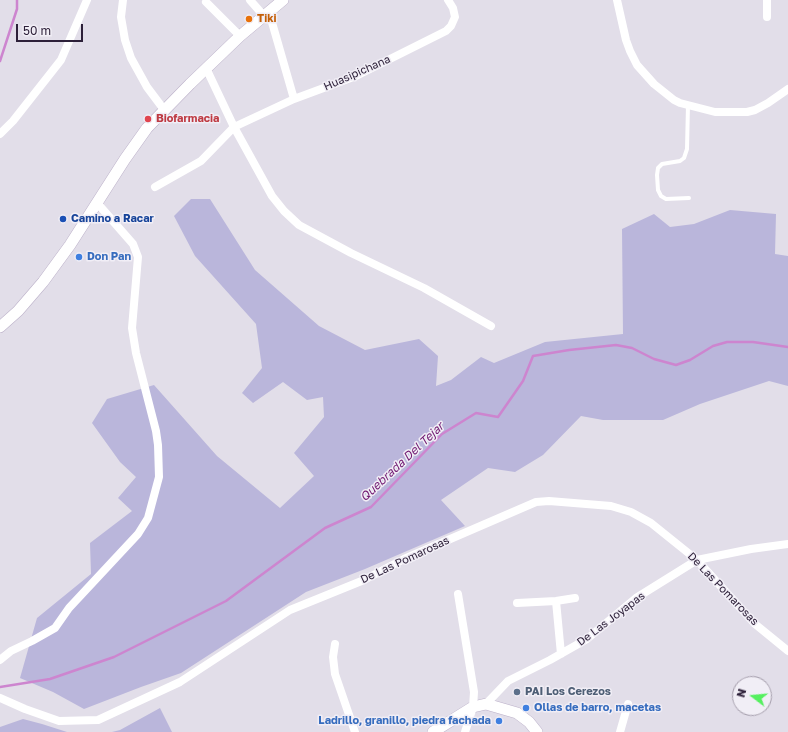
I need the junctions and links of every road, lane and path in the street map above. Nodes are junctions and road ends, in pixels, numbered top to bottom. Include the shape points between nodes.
1 (87, 0) edge
2 (123, 0) edge
3 (250, 0) edge
4 (283, 0) edge
5 (448, 0) edge
6 (617, 0) edge
7 (767, 0) edge
8 (206, 2) dead end
9 (266, 14) junction
10 (767, 17) dead end
11 (240, 36) junction
12 (206, 68) junction
13 (788, 89) edge
14 (294, 99) junction
15 (688, 105) junction
16 (165, 111) junction
17 (234, 127) junction
18 (0, 134) edge
19 (155, 187) dead end
20 (689, 198) dead end
21 (98, 204) junction
22 (492, 326) dead end
23 (0, 327) edge
24 (788, 544) edge
25 (697, 560) junction
26 (458, 594) dead end
27 (575, 598) dead end
28 (556, 601) junction
29 (517, 603) dead end
30 (335, 644) dead end
31 (788, 651) edge
32 (561, 654) junction
33 (0, 660) edge
34 (0, 698) edge
35 (486, 704) junction
36 (628, 704) dead end
37 (473, 707) junction
38 (355, 732) edge
39 (432, 732) edge
40 (465, 732) edge
41 (537, 732) edge
42 (620, 732) edge

1 - 18 street via 61,60 14,121
2 - 16 street via 121,17 131,58 146,87
3 - 9 street
4 - 9 street
5 - 14 street, Huasipichana via 455,17 452,26 446,31 356,76
6 - 15 street via 626,40 637,65 654,84 674,100
7 - 10 street
8 - 11 street
9 - 11 street
9 - 14 street
11 - 12 street
12 - 16 street
12 - 17 street
13 - 15 street via 768,103 747,112 715,112
14 - 17 street, Huasipichana
15 - 20 lane via 687,149 684,158 662,164 657,175 661,196 666,199
16 - 21 street via 143,134
17 - 19 street via 201,161
17 - 22 street via 272,196 299,224
21 - 23 street via 43,282
21 - 33 street via 133,244 138,257 132,328 156,430 159,477 148,518 138,534 69,608 55,628 11,651
24 - 25 street
25 - 31 street, De Las Pomarosas via 755,624
25 - 32 street, De Las Joyapas via 636,598 587,639
25 - 34 street, De Las Pomarosas via 651,523 631,512 611,506 536,502 404,559 364,580 290,610 180,682 98,720 59,721
26 - 37 street via 474,692
27 - 28 street
28 - 29 street
28 - 32 street
30 - 38 street via 335,674
32 - 35 street, De Las Joyapas via 508,680
35 - 37 street
35 - 41 street via 517,713
36 - 42 street
37 - 39 street
37 - 40 street

